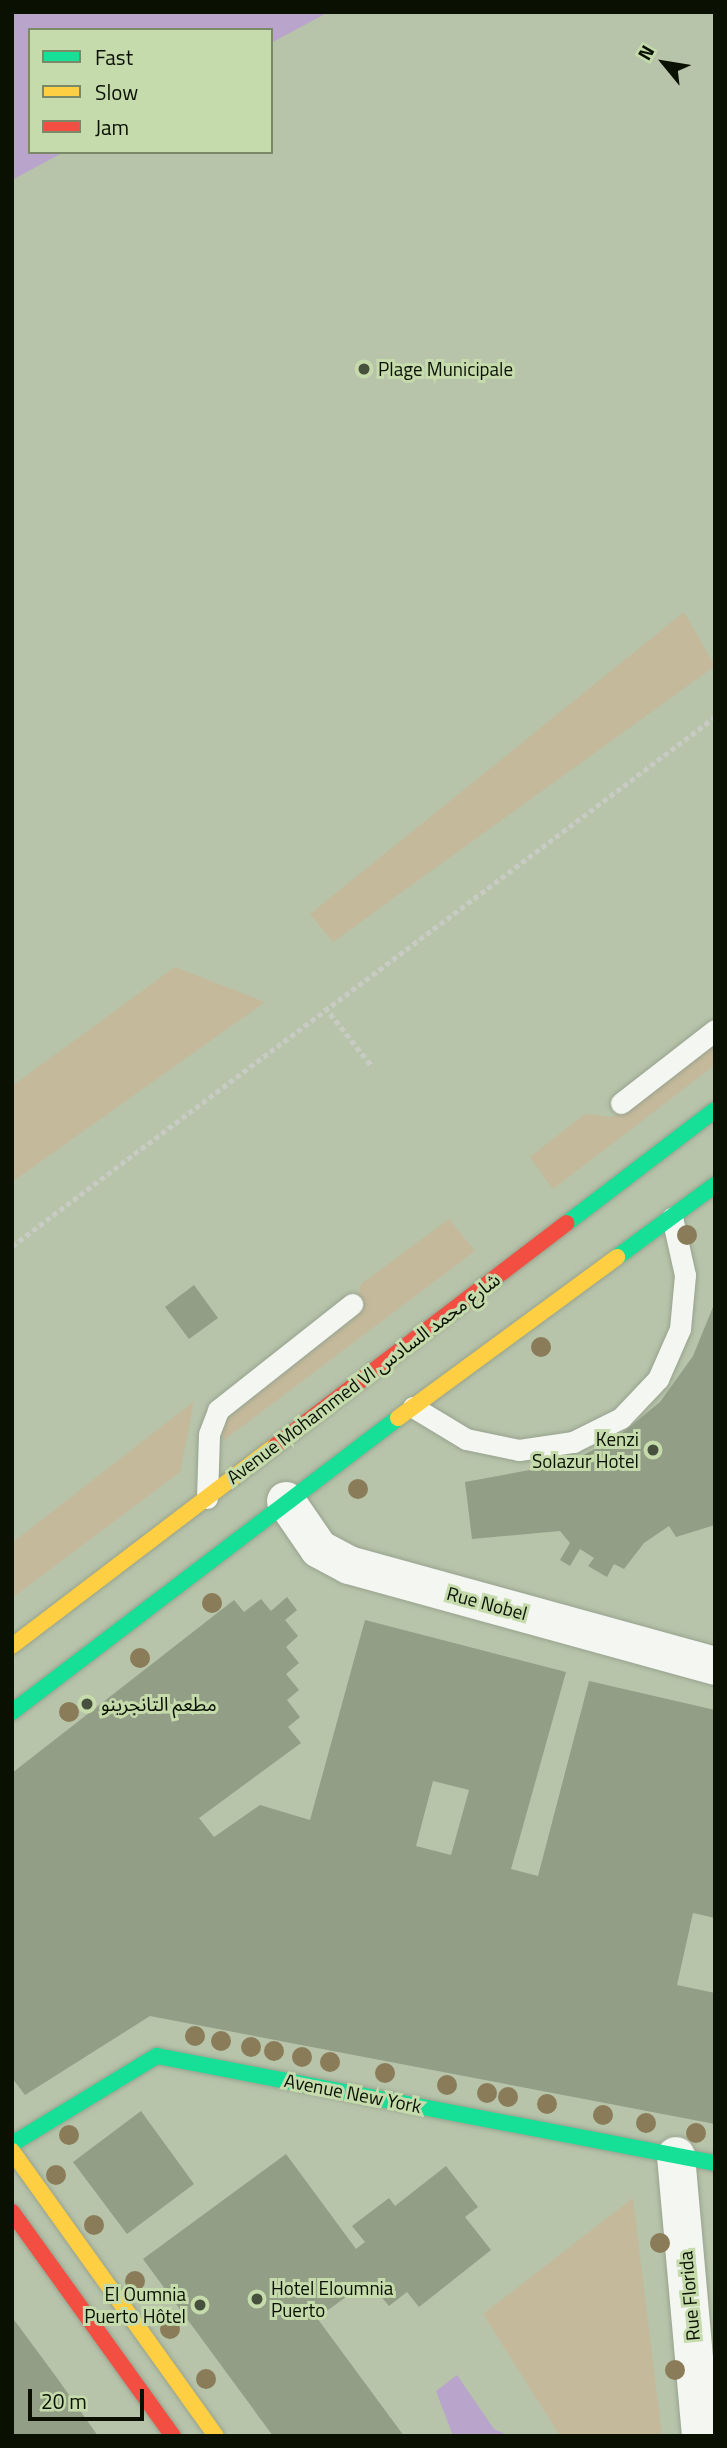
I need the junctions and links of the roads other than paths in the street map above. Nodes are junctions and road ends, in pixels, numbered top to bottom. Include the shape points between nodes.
1 (715, 1030) edge
2 (621, 1103) dead end
3 (715, 1111) edge
4 (698, 1204) edge
5 (352, 1304) dead end
6 (412, 1407) junction
7 (207, 1498) junction
8 (286, 1501) junction
9 (12, 1646) edge
10 (715, 1666) edge
11 (12, 1712) edge
12 (12, 2144) edge
13 (12, 2151) edge
14 (676, 2155) junction
15 (715, 2163) edge
16 (12, 2212) edge
17 (173, 2436) edge
18 (216, 2436) edge
19 (701, 2436) edge

1 - 2 lane
3 - 7 main road, Avenue Mohammed VI شارع محمد السادس
4 - 6 main road
4 - 6 lane via 680,1329 658,1379 621,1418 573,1442 519,1450 466,1440
5 - 7 lane via 218,1410 209,1434
6 - 8 main road
7 - 9 main road, Avenue Mohammed VI شارع محمد السادس
8 - 10 street, Rue Nobel via 319,1549 349,1565
8 - 11 main road
12 - 14 main road, Avenue New York via 156,2056
13 - 18 main road
14 - 15 main road, Avenue New York
14 - 19 street, Rue Florida
16 - 17 main road

